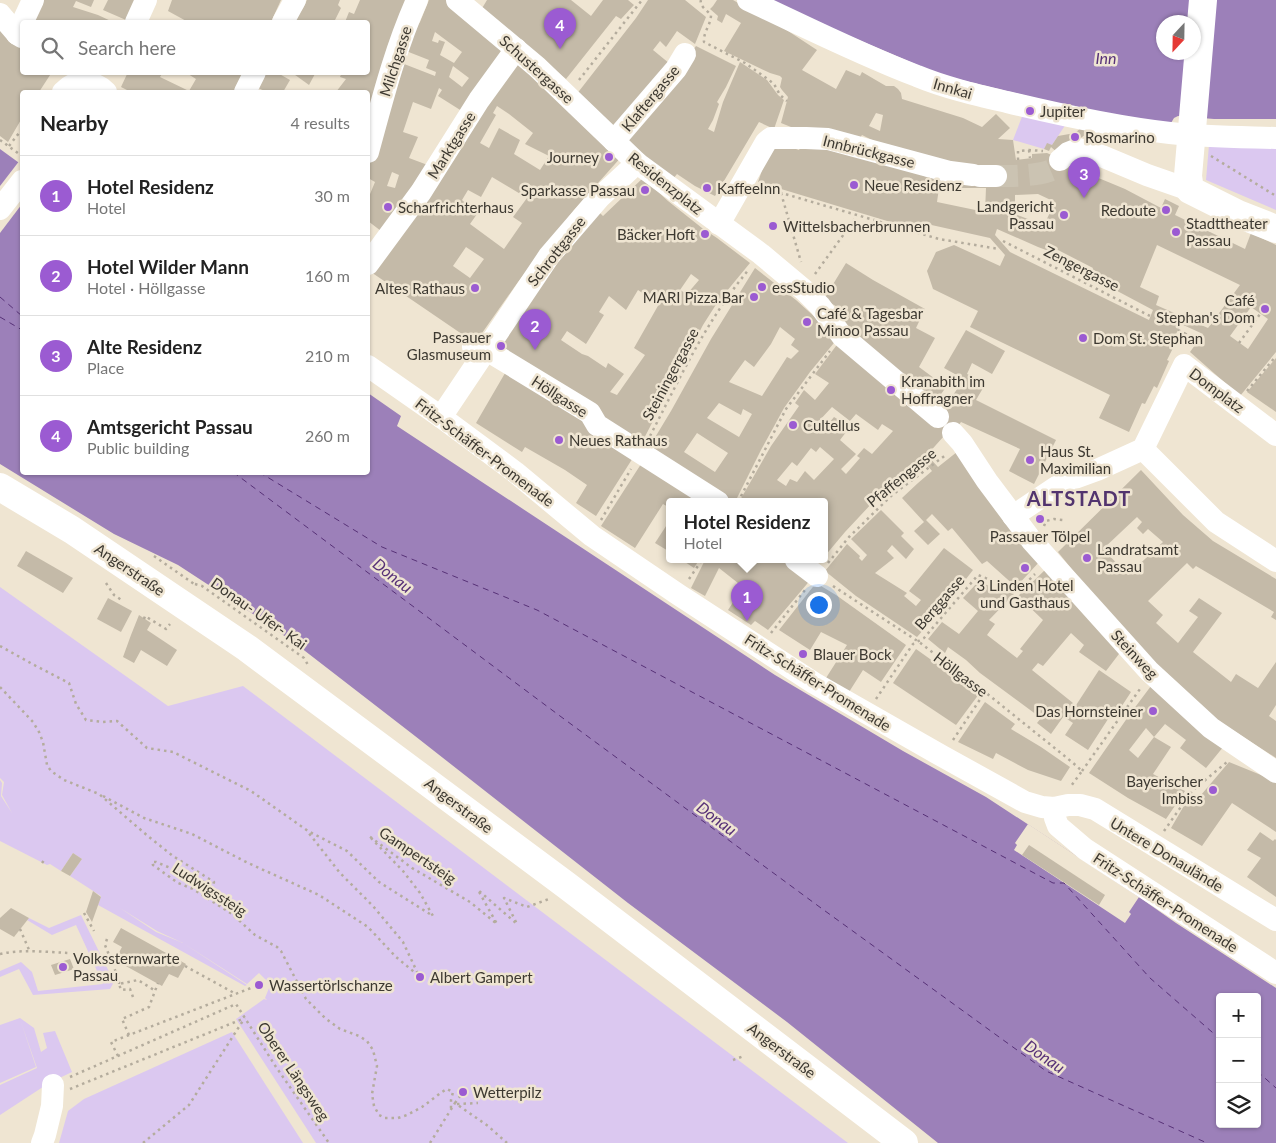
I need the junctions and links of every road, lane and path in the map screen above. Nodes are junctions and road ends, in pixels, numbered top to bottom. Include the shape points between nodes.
1 (33, 0) edge
2 (146, 0) edge
3 (295, 0) edge
4 (417, 0) edge
5 (458, 0) edge
6 (642, 0) edge
7 (701, 0) edge
8 (748, 0) edge
9 (1203, 0) edge
10 (479, 8) edge
11 (0, 14) edge
12 (26, 20) edge
13 (137, 20) edge
14 (284, 20) edge
15 (20, 36) edge
16 (516, 49) junction
17 (685, 54) dead end
18 (254, 75) edge
19 (70, 82) edge
20 (106, 84) edge
21 (245, 90) edge
22 (566, 95) junction
23 (786, 101) dead end
24 (20, 131) edge
25 (1276, 138) edge
26 (0, 140) edge
27 (614, 140) junction
28 (766, 142) joint
29 (370, 145) edge
30 (8, 146) junction
31 (1029, 150) junction
32 (20, 155) edge
33 (1030, 158) dead end
34 (1061, 159) joint
35 (1018, 160) dead end
36 (637, 163) junction
37 (983, 176) tunnel mouth
38 (743, 182) junction
39 (20, 184) edge
40 (1190, 190) junction
41 (781, 193) junction
42 (0, 209) edge
43 (857, 215) junction
44 (719, 224) junction
45 (1276, 229) edge
46 (1003, 241) dead end
47 (998, 249) dead end
48 (761, 254) junction
49 (370, 261) edge
50 (806, 288) junction
51 (1260, 314) dead end
52 (1150, 316) dead end
53 (842, 336) junction
54 (1239, 343) dead end
55 (479, 348) junction
56 (1276, 356) edge
57 (370, 367) edge
58 (1245, 393) dead end
59 (441, 417) junction
60 (938, 417) dead end
61 (1276, 435) edge
62 (958, 438) joint
63 (1143, 449) junction
64 (640, 454) junction
65 (0, 486) edge
66 (712, 498) edge
67 (740, 498) edge
68 (0, 506) edge
69 (1013, 516) junction
70 (1063, 520) dead end
71 (1046, 521) dead end
72 (592, 536) junction
73 (154, 556) dead end
74 (1049, 560) junction
75 (1276, 561) edge
76 (700, 563) edge
77 (800, 563) edge
78 (828, 563) edge
79 (828, 563) edge
80 (817, 576) junction
81 (106, 583) dead end
82 (195, 584) junction
83 (191, 587) dead end
84 (679, 595) junction
85 (123, 601) dead end
86 (144, 619) dead end
87 (170, 624) dead end
88 (919, 642) junction
89 (0, 646) edge
90 (760, 648) junction
91 (307, 665) dead end
92 (0, 687) edge
93 (1140, 689) dead end
94 (985, 692) junction
95 (866, 714) junction
96 (942, 756) junction
97 (1230, 760) dead end
98 (1082, 771) junction
99 (1276, 772) edge
100 (99, 794) junction
101 (1054, 808) junction
102 (1165, 828) dead end
103 (308, 831) junction
104 (45, 859) dead end
105 (42, 863) dead end
106 (552, 897) junction
107 (84, 913) dead end
108 (1276, 920) edge
109 (20, 929) dead end
110 (94, 931) dead end
111 (107, 939) dead end
112 (30, 952) junction
113 (70, 953) dead end
114 (0, 954) edge
115 (185, 966) dead end
116 (1276, 973) edge
117 (158, 983) dead end
118 (119, 984) junction
119 (251, 988) dead end
120 (154, 990) junction
121 (236, 994) junction
122 (133, 997) dead end
123 (245, 1018) junction
124 (129, 1035) junction
125 (118, 1056) junction
126 (744, 1056) dead end
127 (733, 1060) dead end
128 (53, 1091) junction
129 (462, 1092) dead end
130 (478, 1103) dead end
131 (456, 1104) junction
132 (451, 1110) junction
133 (42, 1143) edge
134 (143, 1143) edge
135 (329, 1143) edge
136 (430, 1143) edge
137 (507, 1143) edge
138 (872, 1143) edge
139 (904, 1143) edge

1 - 12 street
2 - 13 street
3 - 14 street
4 - 29 street, Milchgasse via 406,24
5 - 10 street, Schustergasse
6 - 22 path
7 - 23 path via 701,6 711,15 704,42 745,63 769,80
8 - 25 street, Innkai via 850,48 952,88 1123,127 1205,136
9 - 40 main road via 1188,176
10 - 16 street, Schustergasse
11 - 15 street
16 - 22 street, Schustergasse
16 - 49 street, Marktgasse via 479,100 421,192
17 - 27 street, Klaftergasse via 676,69
18 - 21 street
19 - 20 street
22 - 27 street, Schustergasse
24 - 30 path
26 - 30 path
27 - 36 street, Residenzplatz
28 - 37 street, Innbrückgasse via 771,138 828,139 950,172
28 - 38 street, Residenzplatz
30 - 32 path
31 - 33 path
31 - 34 path via 1049,152
31 - 35 path via 1018,151
34 - 40 street via 1078,149
36 - 44 street, Residenzplatz
36 - 55 street, Schrottgasse via 599,198 549,256
38 - 41 path
38 - 44 street, Residenzplatz
39 - 42 street
40 - 45 main road
41 - 43 path
41 - 50 path
43 - 47 path via 939,239
43 - 50 path
44 - 48 street, Residenzplatz
46 - 52 path, Zengergasse
48 - 50 street, Residenzplatz
48 - 64 path, Steiningergasse via 708,328
50 - 53 street, Residenzplatz
51 - 54 path
53 - 60 street, Residenzplatz
53 - 67 path via 786,409
55 - 59 street, Schrottgasse
55 - 64 street, Höllgasse via 590,413 597,426
56 - 58 path
57 - 59 street, Fritz-Schäffer-Promenade
59 - 72 street, Fritz-Schäffer-Promenade
61 - 63 street, Domplatz via 1184,365
62 - 69 street, Steinweg
62 - 78 path, Pfaffengasse via 891,496
63 - 69 street via 1064,482
63 - 75 street via 1216,522
64 - 66 street, Höllgasse
64 - 72 path, Steiningergasse
65 - 139 main road, Angerstraße via 72,530 246,648 566,885
68 - 106 main road, Angerstraße via 62,543 250,673
69 - 74 street, Steinweg
70 - 71 path
72 - 84 street, Fritz-Schäffer-Promenade
73 - 82 path, Donau- Ufer- Kai
74 - 88 path, Berggasse via 1018,592 978,575
74 - 99 street, Steinweg via 1149,671 1211,728
76 - 84 path
77 - 80 street
79 - 80 path, Pfaffengasse
80 - 88 path, Höllgasse
80 - 90 path, Pfaffengasse
81 - 85 path
82 - 83 path
82 - 91 path, Donau- Ufer- Kai via 304,658
84 - 90 street, Fritz-Schäffer-Promenade
86 - 87 path via 145,616 166,629
88 - 94 path, Höllgasse
88 - 95 path, Berggasse via 913,644
89 - 103 path, Gampertsteig via 69,683 86,720 116,721 148,748 173,752 252,791
90 - 95 street, Fritz-Schäffer-Promenade
92 - 100 path, Ludwigssteig via 40,732 51,771
93 - 98 path
94 - 96 path
94 - 98 path, Höllgasse
95 - 96 street, Fritz-Schäffer-Promenade
96 - 101 street, Fritz-Schäffer-Promenade via 1025,802
97 - 102 path via 1192,792
98 - 101 path
100 - 103 path, Gampertsteig via 144,818 192,834 319,895 368,927 419,976 403,942 340,873
100 - 132 path, Ludwigssteig via 149,837 214,883 211,885 153,861 153,865 232,914 255,935 278,947 306,999 340,1029 367,1041 377,1066 372,1094 379,1115 398,1118 408,1115 447,1089 453,1092
101 - 108 street, Untere Donaulände via 1080,805 1095,809
101 - 116 street, Fritz-Schäffer-Promenade via 1058,826 1085,848
103 - 106 path, Gampertsteig via 347,851 379,882 433,916 420,893 369,836 412,868 470,902 497,924 478,890 517,924 504,898 527,908
104 - 105 path
106 - 138 main road, Angerstraße
107 - 110 path
109 - 112 path
111 - 118 path via 105,945
112 - 113 path
112 - 114 path
115 - 121 path
117 - 120 path
118 - 120 path via 138,980
118 - 122 path via 121,990 130,989
119 - 121 path
120 - 124 path via 149,1007 122,1019
121 - 124 path
123 - 125 path, Oberer Längsweg via 236,1004
123 - 128 path
123 - 134 path via 189,1105
123 - 135 path, Oberer Längsweg
124 - 125 path via 112,1042
125 - 128 path
126 - 127 path
128 - 133 street
129 - 131 path
130 - 131 path
131 - 132 path
131 - 137 path
132 - 136 path

